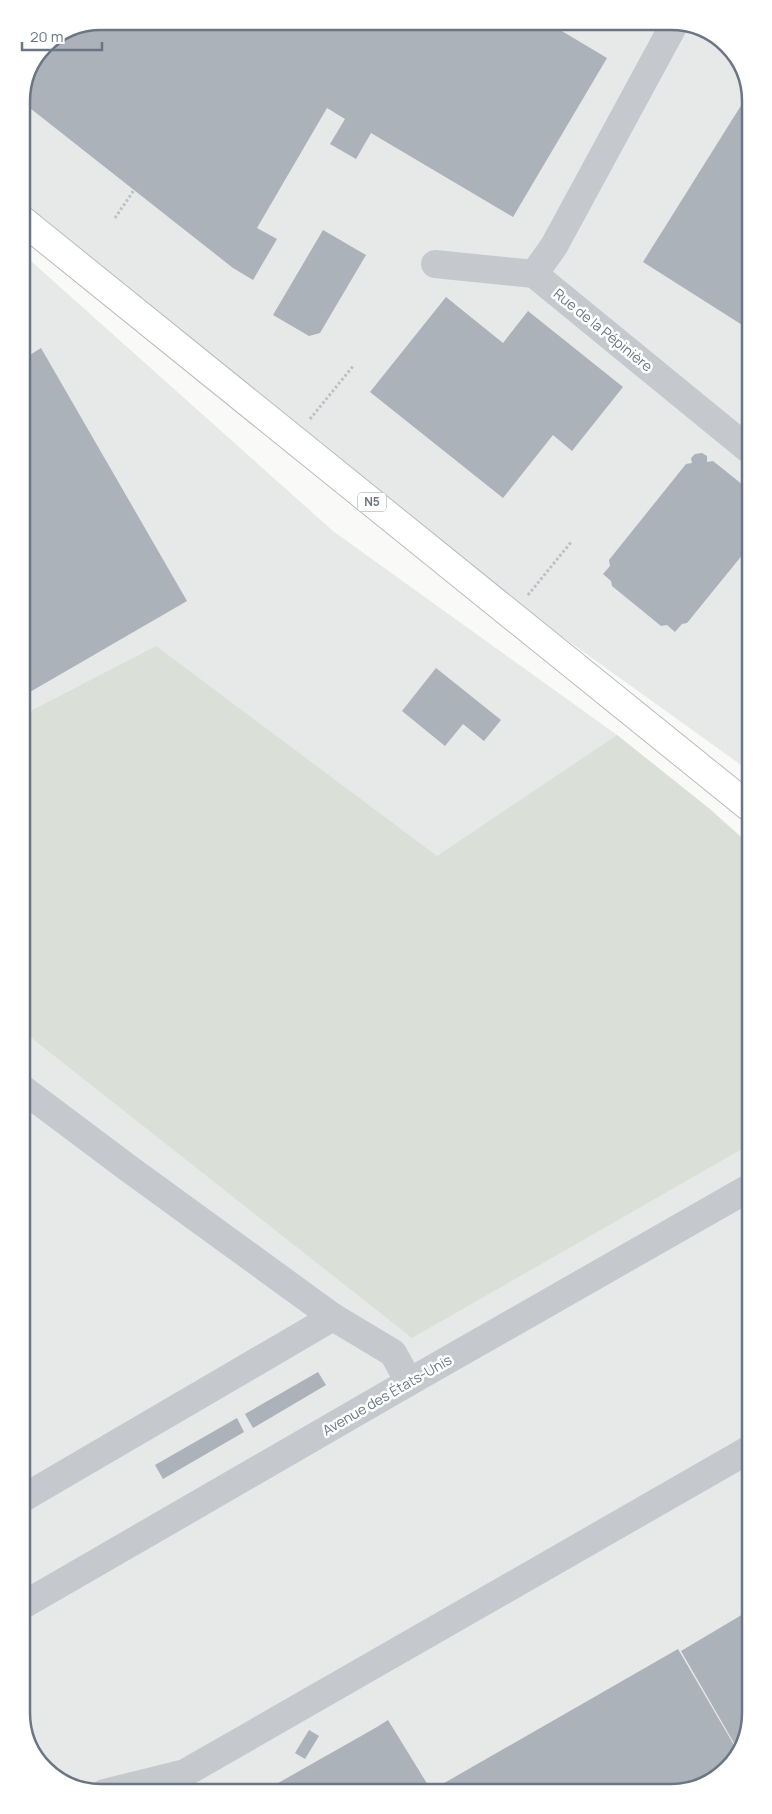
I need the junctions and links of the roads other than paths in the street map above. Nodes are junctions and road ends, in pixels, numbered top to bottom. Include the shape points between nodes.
1 (672, 30) edge
2 (30, 226) edge
3 (435, 264) dead end
4 (534, 274) junction
5 (742, 444) edge
6 (742, 801) edge
7 (30, 1094) edge
8 (742, 1192) edge
9 (333, 1317) junction
10 (409, 1382) junction
11 (742, 1454) edge
12 (30, 1494) edge
13 (30, 1601) edge
14 (138, 1784) edge

1 - 4 street via 554,246
2 - 6 main road, N5
3 - 4 street
4 - 5 street, Rue de la Pépinière
7 - 9 street
8 - 10 street, Avenue des États-Unis
9 - 10 street via 393,1353
9 - 12 street
10 - 13 street, Avenue des États-Unis
11 - 14 street via 185,1773

